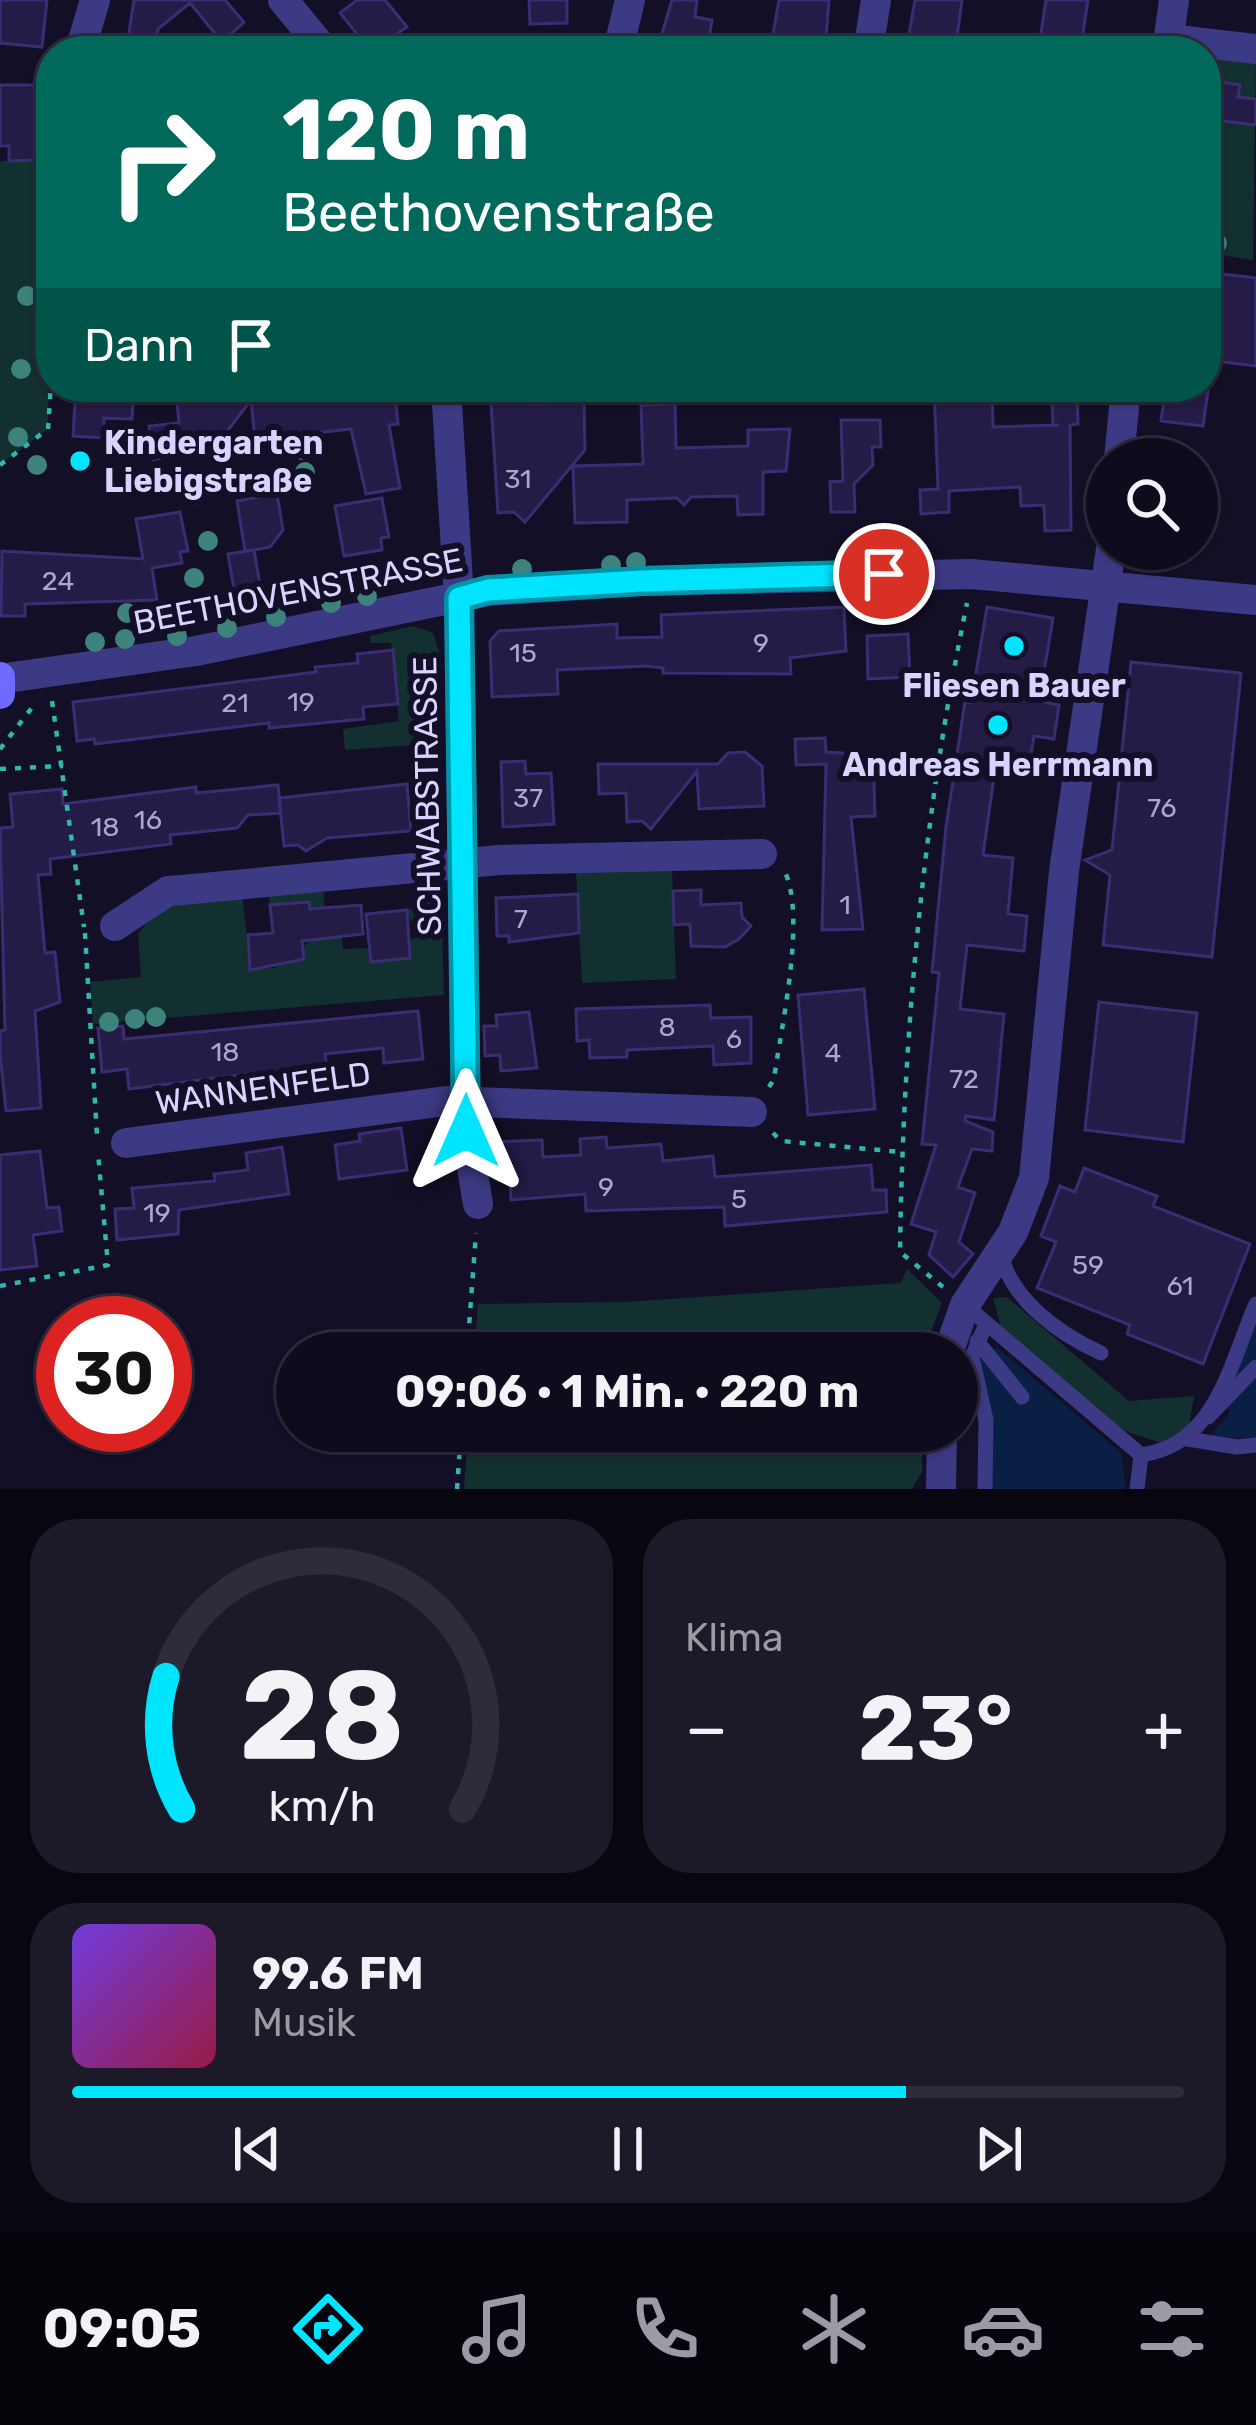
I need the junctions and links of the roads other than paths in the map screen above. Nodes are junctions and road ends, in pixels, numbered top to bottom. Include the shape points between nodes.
1 (95, 0) edge
2 (283, 0) edge
3 (630, 0) edge
4 (876, 0) edge
5 (1174, 0) edge
6 (84, 36) edge
7 (313, 36) edge
8 (622, 36) edge
9 (870, 36) edge
10 (1169, 36) edge
11 (1221, 47) edge
12 (1256, 49) edge
13 (447, 402) edge
14 (1125, 402) edge
15 (1121, 438) edge
16 (1110, 570) edge
17 (1108, 584) junction
18 (459, 598) junction
19 (1256, 600) edge
20 (0, 678) edge
21 (0, 694) edge
22 (762, 854) road end
23 (464, 864) junction
24 (100, 929) road end
25 (466, 1102) junction
26 (752, 1112) road end
27 (125, 1143) dead end
28 (478, 1204) road end
29 (1000, 1255) junction
30 (1256, 1304) edge
31 (975, 1315) junction
32 (963, 1332) edge
33 (976, 1332) edge
34 (978, 1342) edge
35 (1101, 1353) dead end
36 (1256, 1366) edge
37 (978, 1384) edge
38 (1022, 1397) dead end
39 (1205, 1419) junction
40 (1188, 1438) junction
41 (1256, 1444) edge
42 (941, 1452) edge
43 (1141, 1455) junction
44 (941, 1489) edge
45 (985, 1489) edge
46 (1137, 1489) edge

1 - 6 street
2 - 7 street
3 - 8 street
4 - 9 street
5 - 10 street
11 - 12 street
13 - 18 street, SCHWABSTRASSE
14 - 15 street
16 - 17 street
17 - 18 street, BEETHOVENSTRASSE via 970,574 642,581
17 - 19 street, BEETHOVENSTRASSE
17 - 29 street via 1064,872 1034,1178
18 - 20 street, BEETHOVENSTRASSE via 196,651
18 - 23 street, SCHWABSTRASSE
20 - 21 street
22 - 23 street
23 - 24 street via 168,891
23 - 25 street, SCHWABSTRASSE
25 - 26 street, WANNENFELD
25 - 27 street, WANNENFELD
25 - 28 street, SCHWABSTRASSE
29 - 31 street
29 - 35 lane via 1007,1281 1069,1339
30 - 39 lane
31 - 32 street
31 - 33 lane
31 - 43 lane
34 - 38 lane
36 - 39 lane
37 - 45 lane
39 - 40 lane
40 - 41 lane
40 - 43 lane
42 - 44 street
43 - 46 lane

